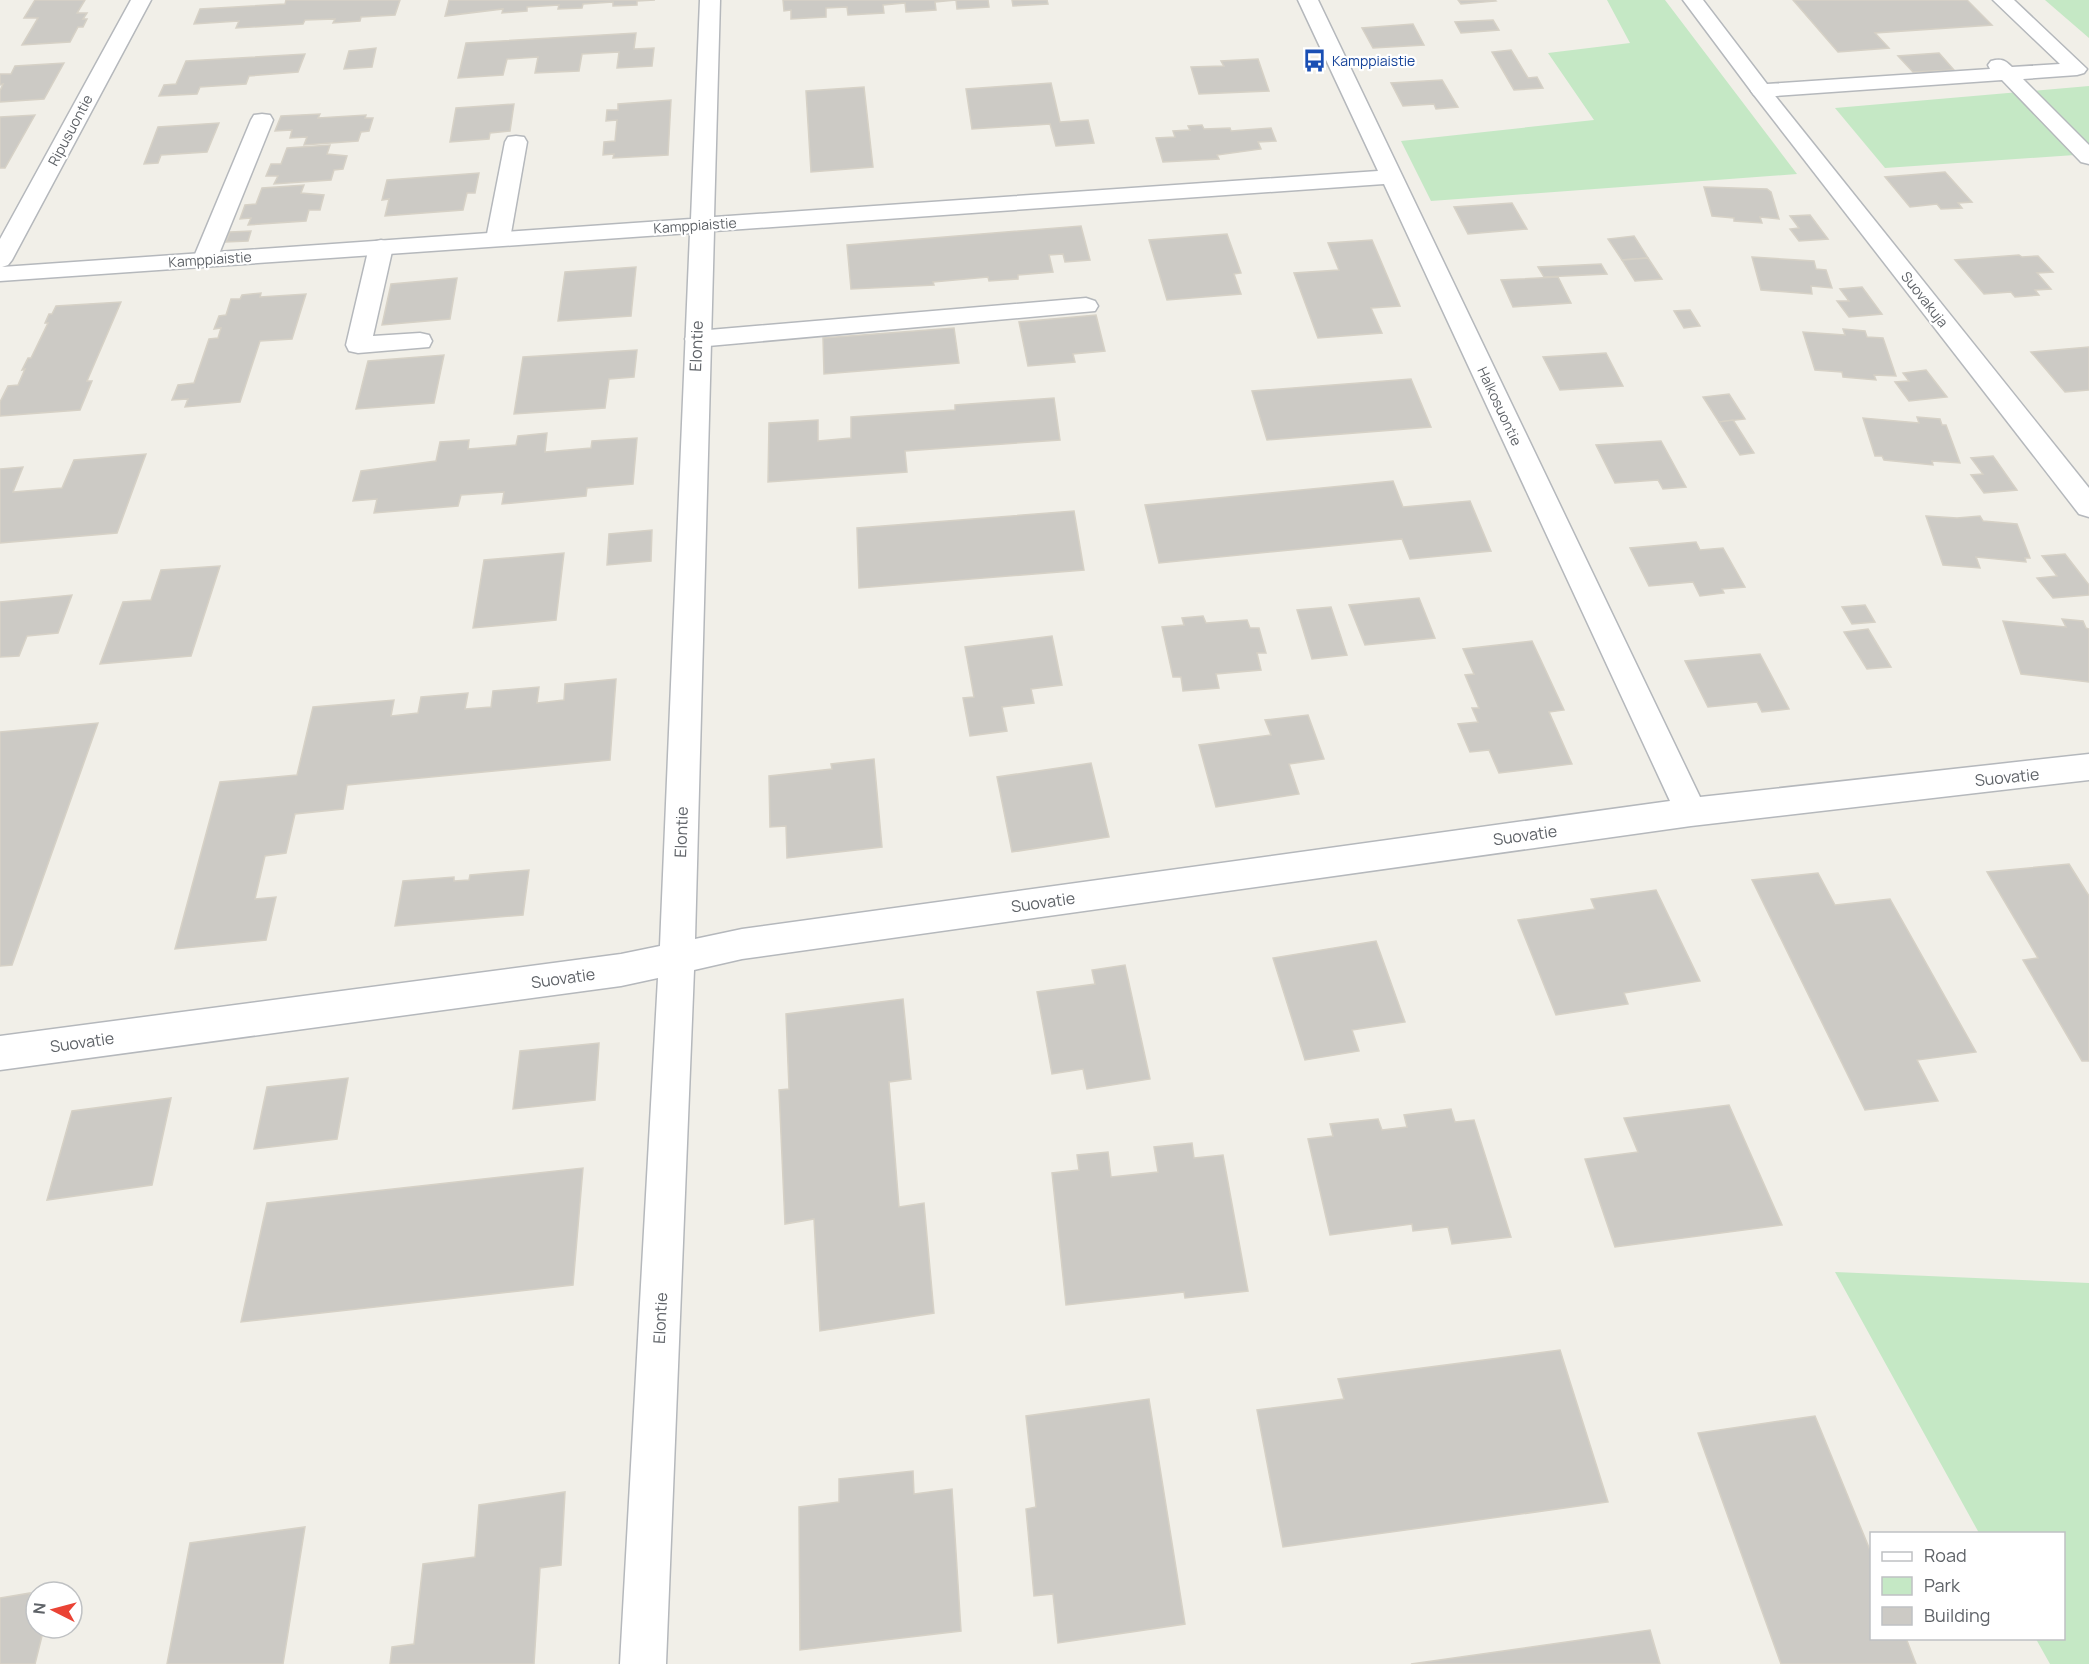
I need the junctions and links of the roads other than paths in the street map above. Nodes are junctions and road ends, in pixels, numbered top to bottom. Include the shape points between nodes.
1 (141, 0) edge
2 (710, 0) edge
3 (1308, 0) edge
4 (1693, 0) edge
5 (2003, 0) edge
6 (1990, 58) dead end
7 (2009, 75) junction
8 (1761, 91) junction
9 (262, 120) dead end
10 (516, 142) dead end
11 (2089, 157) edge
12 (1391, 177) junction
13 (700, 225) junction
14 (498, 239) junction
15 (381, 247) junction
16 (206, 259) junction
17 (0, 260) edge
18 (0, 274) edge
19 (1086, 306) dead end
20 (697, 339) junction
21 (420, 341) dead end
22 (2089, 507) edge
23 (2089, 767) edge
24 (1691, 812) junction
25 (677, 958) junction
26 (0, 1053) edge
27 (643, 1664) edge

1 - 17 street, Ripusuontie
2 - 13 street, Elontie
3 - 12 street, Halkosuontie
4 - 8 street, Suovakuja
5 - 7 street via 2076,69
6 - 7 street
7 - 8 street
7 - 11 street
8 - 22 street, Suovakuja
9 - 16 street
10 - 14 street
12 - 13 street, Kamppiaistie
12 - 24 street, Halkosuontie
13 - 14 street, Kamppiaistie
13 - 20 street, Elontie
14 - 15 street, Kamppiaistie
15 - 16 street, Kamppiaistie
15 - 21 street via 358,345
16 - 18 street, Kamppiaistie
19 - 20 street
20 - 25 street, Elontie
23 - 24 street, Suovatie
24 - 25 street, Suovatie via 742,944
25 - 26 street, Suovatie via 621,970
25 - 27 street, Elontie

